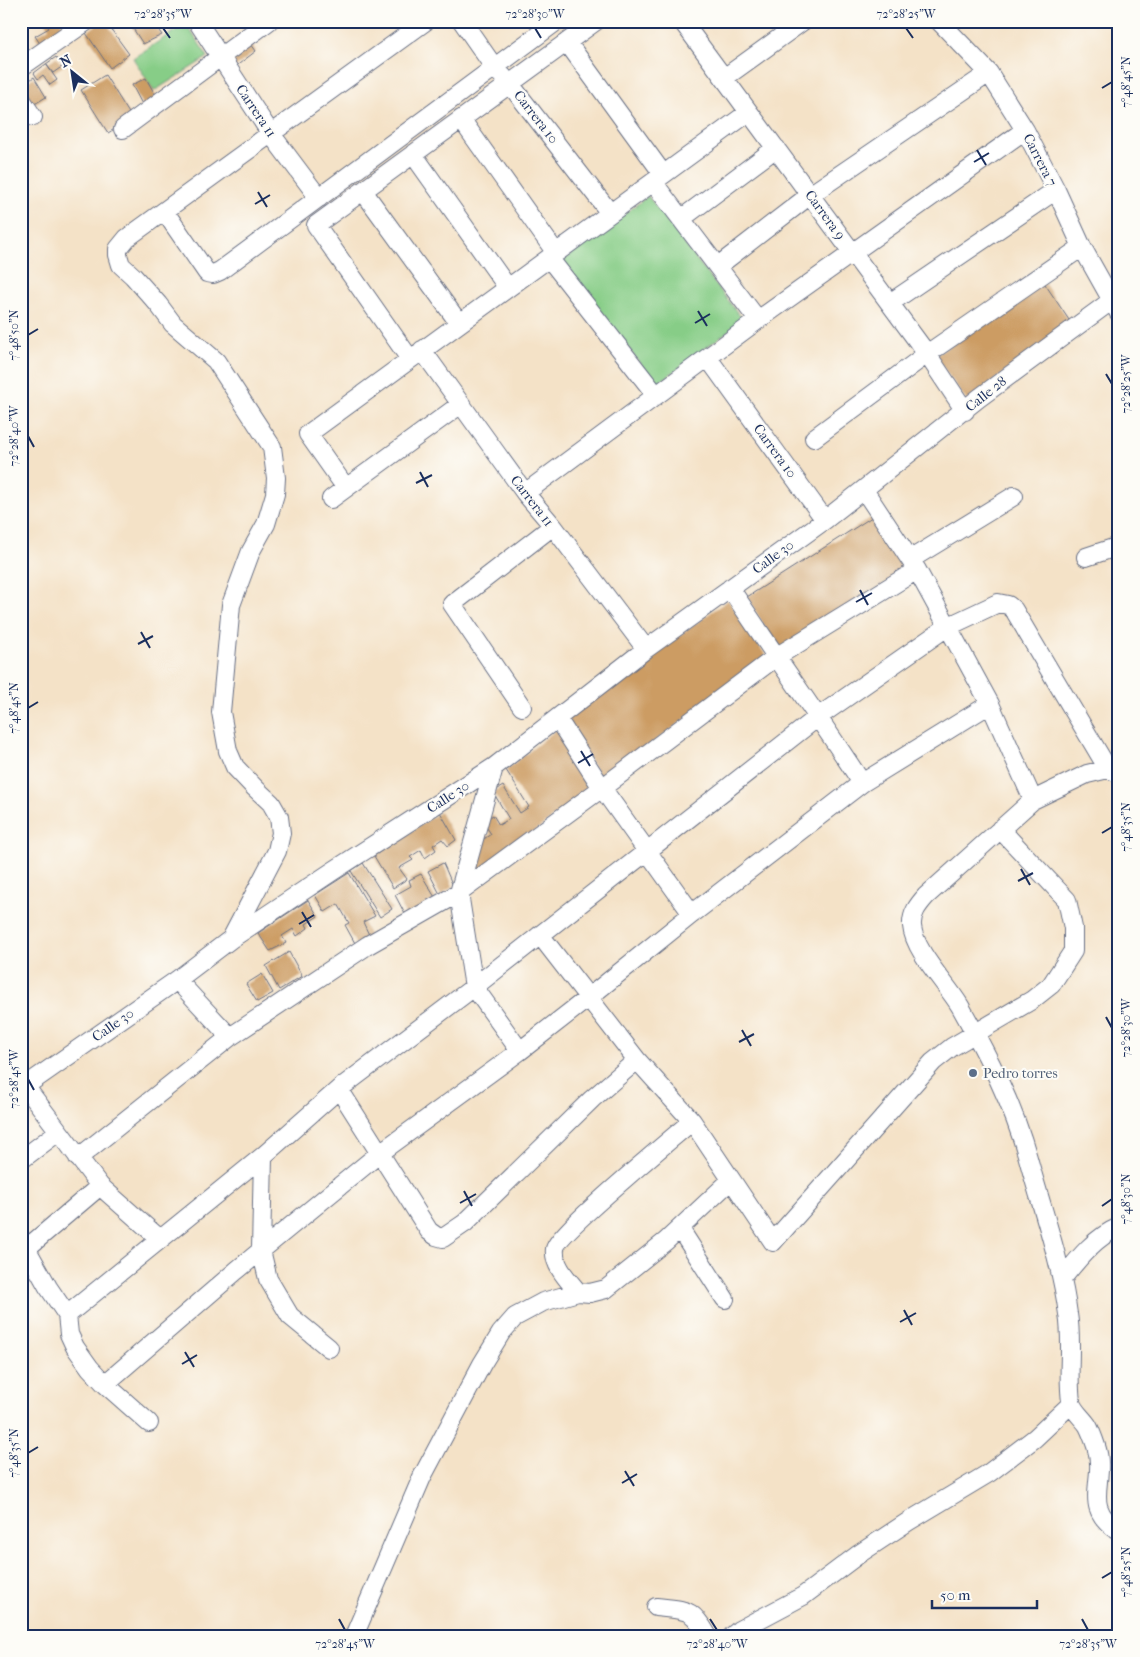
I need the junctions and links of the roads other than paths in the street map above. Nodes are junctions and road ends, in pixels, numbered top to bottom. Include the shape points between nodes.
1 (86, 21) edge
2 (197, 21) edge
3 (269, 21) edge
4 (426, 21) edge
5 (462, 21) edge
6 (557, 21) edge
7 (596, 21) edge
8 (682, 21) edge
9 (803, 21) edge
10 (940, 21) edge
11 (568, 42) junction
12 (220, 58) junction
13 (21, 67) edge
14 (494, 67) junction
15 (989, 73) junction
16 (724, 78) junction
17 (510, 84) junction
18 (21, 99) edge
19 (749, 112) junction
20 (33, 117) dead end
21 (461, 119) junction
22 (123, 129) dead end
23 (1025, 130) junction
24 (271, 134) junction
25 (776, 148) junction
26 (413, 154) junction
27 (658, 178) junction
28 (1056, 190) junction
29 (363, 191) junction
30 (810, 195) junction
31 (319, 198) junction
32 (165, 212) junction
33 (610, 213) junction
34 (682, 219) junction
35 (1082, 247) junction
36 (852, 252) junction
37 (553, 255) junction
38 (718, 266) junction
39 (508, 288) junction
40 (890, 303) junction
41 (1115, 307) edge
42 (758, 320) junction
43 (459, 323) junction
44 (416, 354) junction
45 (927, 354) junction
46 (708, 358) junction
47 (656, 395) junction
48 (461, 404) junction
49 (965, 411) junction
50 (814, 438) dead end
51 (346, 488) junction
52 (864, 490) junction
53 (525, 493) junction
54 (1014, 496) dead end
55 (331, 499) dead end
56 (825, 520) junction
57 (553, 526) junction
58 (1119, 546) edge
59 (1086, 558) dead end
60 (914, 565) junction
61 (730, 588) junction
62 (947, 627) junction
63 (646, 649) junction
64 (776, 657) junction
65 (990, 704) junction
66 (522, 707) dead end
67 (818, 716) junction
68 (557, 718) junction
69 (494, 767) junction
70 (1113, 772) edge
71 (862, 783) junction
72 (602, 788) junction
73 (1033, 800) junction
74 (1000, 829) junction
75 (646, 850) junction
76 (459, 893) junction
77 (692, 914) junction
78 (540, 935) junction
79 (231, 940) junction
80 (177, 980) junction
81 (474, 987) junction
82 (588, 998) junction
83 (975, 1034) junction
84 (230, 1036) junction
85 (520, 1051) junction
86 (637, 1060) junction
87 (23, 1088) edge
88 (339, 1089) junction
89 (692, 1121) junction
90 (58, 1132) junction
91 (380, 1153) junction
92 (263, 1156) junction
93 (78, 1158) junction
94 (21, 1160) edge
95 (731, 1180) junction
96 (100, 1186) junction
97 (1119, 1228) edge
98 (680, 1229) junction
99 (160, 1239) junction
100 (23, 1246) edge
101 (261, 1250) junction
102 (1062, 1279) junction
103 (578, 1292) junction
104 (726, 1299) dead end
105 (67, 1315) junction
106 (329, 1348) dead end
107 (105, 1384) junction
108 (1071, 1404) junction
109 (149, 1423) dead end
110 (1119, 1531) edge
111 (656, 1607) dead end
112 (354, 1636) edge
113 (708, 1636) edge
114 (732, 1636) edge

1 - 13 street
2 - 12 street, Carrera 11
3 - 12 street
4 - 24 street
5 - 14 street, Carrera 10
6 - 14 street
7 - 11 street
8 - 16 street, Carrera 9
9 - 16 street
10 - 15 street, Carrera 7
11 - 17 street
11 - 27 street
12 - 22 street
12 - 24 street, Carrera 11
14 - 17 street, Carrera 10
14 - 31 street
15 - 23 street, Carrera 7
15 - 30 street
16 - 19 street, Carrera 9
17 - 21 street
17 - 33 street, Carrera 10
18 - 20 street
19 - 25 street, Carrera 9
19 - 27 street
21 - 26 street
21 - 37 street
23 - 28 street, Carrera 7
23 - 36 street
24 - 31 street, Carrera 11
24 - 32 street
25 - 30 street, Carrera 9
25 - 34 street
26 - 29 street
26 - 39 street
27 - 33 street
27 - 34 street
28 - 35 street, Carrera 7
28 - 40 street
29 - 43 street
29 - 44 street, Carrera 11 via 316,225
30 - 36 street, Carrera 9
30 - 38 street
31 - 32 street via 213,274 207,272
32 - 79 street via 123,241 118,249 121,265 173,324 216,361 272,447 275,462 272,509 251,551 231,605 221,712 228,751 235,767 271,803 279,817 281,833 277,851
33 - 37 street
34 - 38 street
35 - 41 street, Carrera 7
35 - 45 street
36 - 40 street, Carrera 9
36 - 42 street
37 - 39 street
37 - 47 street
38 - 42 street
39 - 43 street
40 - 45 street, Carrera 9
41 - 49 street, Calle 28
42 - 46 street
43 - 44 street
44 - 48 street, Carrera 11
44 - 51 street via 308,434
45 - 49 street, Carrera 9
45 - 50 street
46 - 47 street
46 - 56 street, Carrera 10
47 - 53 street
48 - 51 street
48 - 53 street, Carrera 11
49 - 52 street, Calle 28
51 - 55 street
52 - 56 street, Calle 30
52 - 60 street
53 - 57 street, Carrera 11
54 - 60 street
56 - 61 street, Calle 30
57 - 63 street, Carrera 11
57 - 66 street via 452,604
58 - 59 street
60 - 62 street
60 - 64 street
61 - 63 street, Calle 30
61 - 64 street
62 - 65 street
62 - 67 street
62 - 70 street via 998,604 1008,605 1014,610
63 - 68 street, Calle 30
64 - 67 street
64 - 72 street
65 - 71 street
65 - 73 street
67 - 71 street
67 - 75 street
68 - 69 street, Calle 30
68 - 72 street
69 - 76 street
69 - 79 street, Calle 30
70 - 73 street via 1087,774
71 - 77 street
72 - 75 street
72 - 76 street
73 - 74 street
74 - 83 street via 926,896 913,916 916,940
74 - 83 street via 1067,900 1073,928 1073,951 1051,985
75 - 77 street
75 - 78 street
76 - 81 street
76 - 84 street via 368,945
77 - 82 street
78 - 81 street
78 - 82 street
79 - 80 street, Calle 30
80 - 84 street
80 - 87 street, Calle 30
81 - 85 street
81 - 88 street
82 - 85 street
82 - 86 street
83 - 95 street via 933,1062 773,1242
83 - 102 street via 1022,1138
84 - 93 street
85 - 91 street
86 - 89 street
86 - 91 street via 592,1099 465,1223 443,1238 429,1231
87 - 90 street
88 - 91 street
88 - 92 street
89 - 95 street
89 - 103 street via 555,1246 554,1258
90 - 93 street
90 - 94 street
91 - 101 street
92 - 99 street
92 - 101 street
93 - 96 street
95 - 98 street
96 - 99 street
96 - 100 street
97 - 102 street via 1107,1232
98 - 103 street via 606,1289
98 - 104 street
99 - 105 street
100 - 105 street
101 - 106 street via 268,1278 290,1316
101 - 107 street
102 - 108 street via 1069,1317
103 - 112 street via 543,1302 515,1317 501,1333 422,1477
105 - 107 street via 69,1334 75,1347
107 - 109 street
108 - 110 street via 1088,1426 1097,1448 1100,1474 1096,1502 1100,1513
108 - 114 street via 1035,1438 989,1473 858,1554 803,1596
111 - 113 street via 689,1611

